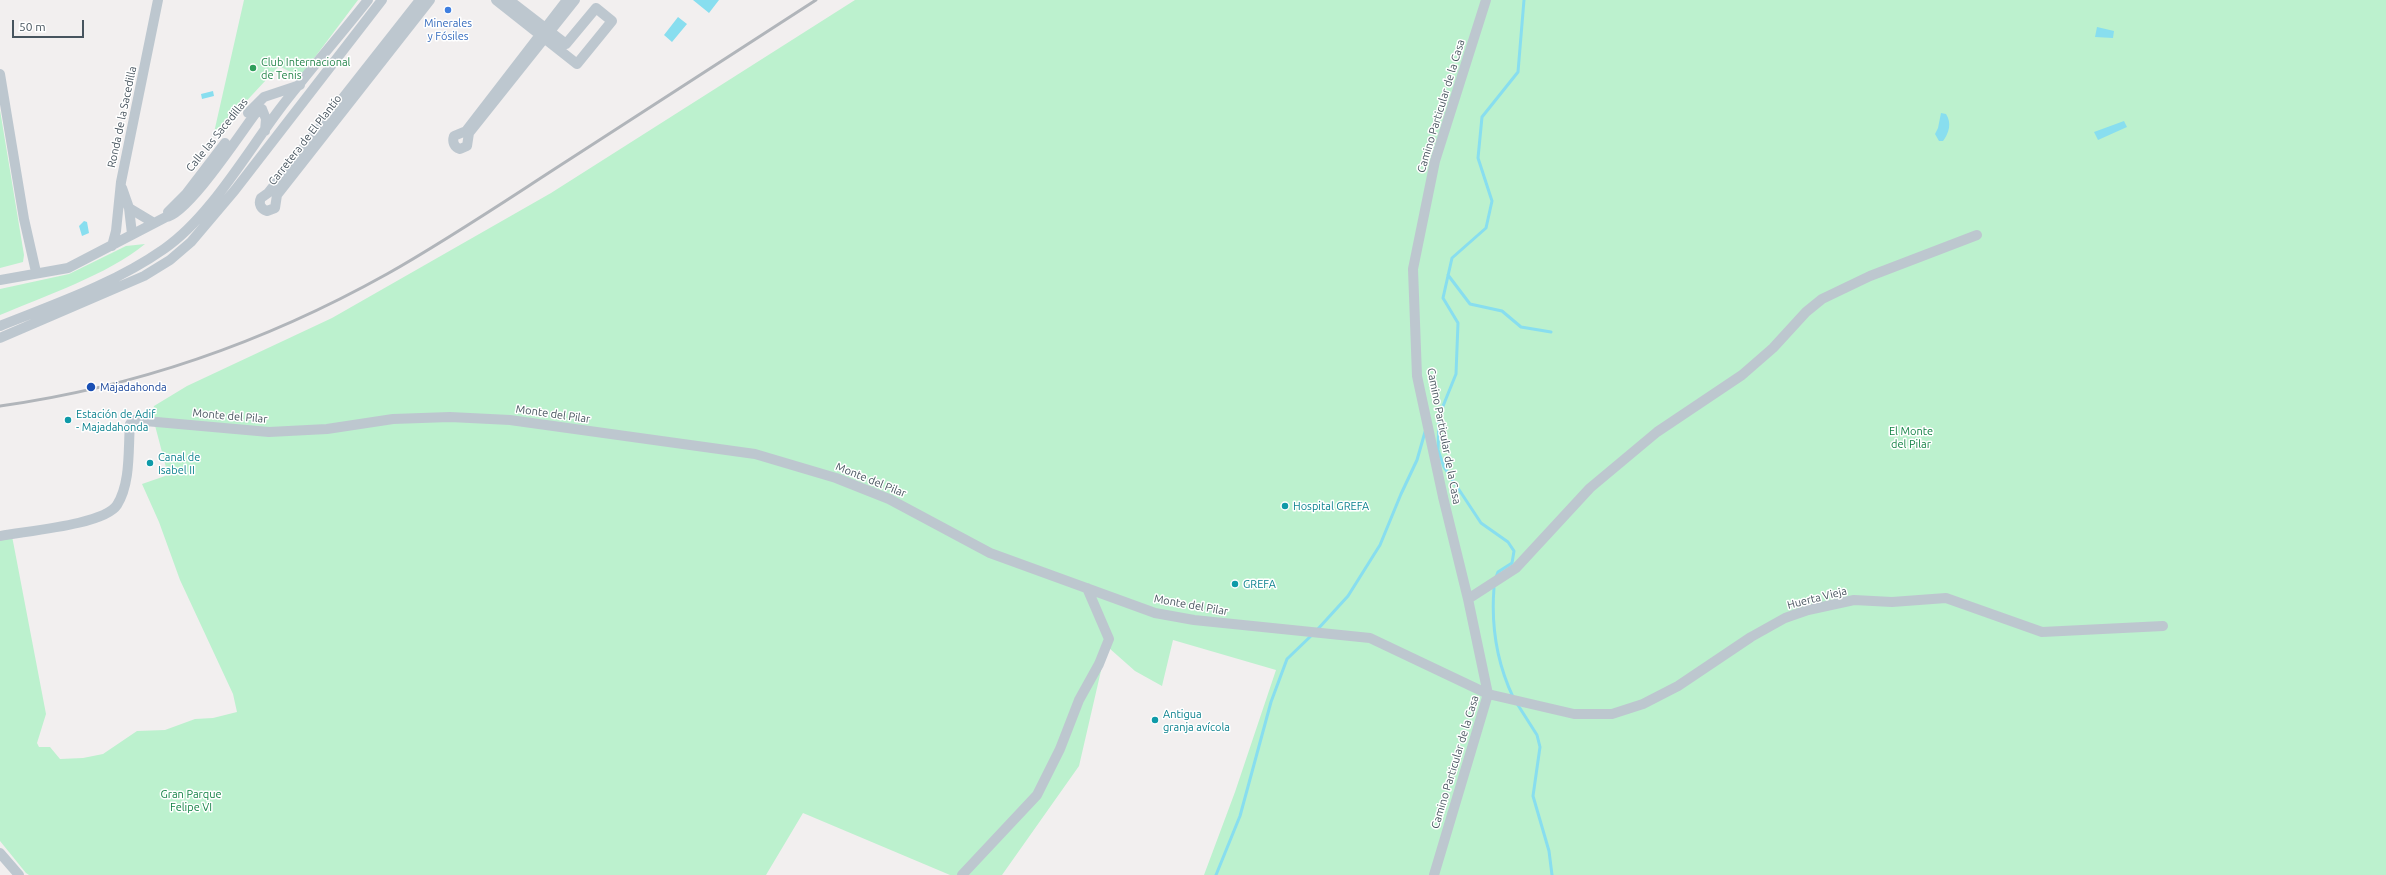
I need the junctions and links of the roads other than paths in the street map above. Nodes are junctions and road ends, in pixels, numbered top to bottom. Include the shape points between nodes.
1 (158, 0) edge
2 (368, 0) edge
3 (382, 0) edge
4 (420, 0) edge
5 (430, 0) edge
6 (496, 0) edge
7 (509, 0) edge
8 (567, 0) edge
9 (576, 0) edge
10 (1486, 0) edge
11 (545, 33) junction
12 (332, 64) junction
13 (0, 74) edge
14 (300, 85) junction
15 (264, 97) junction
16 (262, 109) junction
17 (280, 110) junction
18 (265, 130) junction
19 (121, 182) junction
20 (235, 190) junction
21 (129, 208) junction
22 (166, 217) junction
23 (117, 223) junction
24 (154, 223) junction
25 (130, 235) junction
26 (1977, 235) dead end
27 (112, 246) junction
28 (36, 272) junction
29 (0, 280) edge
30 (0, 326) edge
31 (0, 338) edge
32 (0, 536) edge
33 (1087, 588) junction
34 (1468, 599) junction
35 (2163, 626) dead end
36 (1488, 694) junction
37 (1544, 708) joint
38 (0, 853) edge
39 (18, 875) edge
40 (962, 875) edge
41 (1434, 875) edge

1 - 19 street, Ronda de la Sacedilla
2 - 14 street
3 - 12 street
4 - 5 street, Carretera de El Plantío via 268,193 260,198 262,209 270,211 275,208 277,195
6 - 11 street
7 - 11 street
8 - 11 street
9 - 11 street
10 - 34 street, Camino Particular de la Casa via 1435,161 1413,268 1418,376 1443,497
11 - 11 street via 577,64 612,21 596,8 566,44
11 - 11 street via 466,130 454,136 455,146 460,149 467,146 469,133
12 - 17 street via 315,72 286,108
12 - 20 street
13 - 28 street via 24,219
14 - 15 street, Calle las Sacedillas
14 - 17 street
15 - 17 street via 280,104
15 - 22 street, Calle las Sacedillas via 249,112
16 - 17 street
16 - 18 street, Calle las Sacedillas via 266,119
16 - 22 street, Calle las Sacedillas via 255,114 192,199 172,216
17 - 18 street
17 - 20 street via 281,115 239,176
18 - 30 street via 207,207 165,249 101,284
19 - 21 street
19 - 23 street, Ronda de la Sacedilla
20 - 31 street via 190,242 170,260 144,276
21 - 24 street
21 - 25 street
22 - 24 street, Calle las Sacedillas
23 - 25 street
23 - 27 street
24 - 25 street, Calle las Sacedillas
25 - 27 street, Calle las Sacedillas
26 - 34 street via 1870,276 1822,299 1742,376 1657,432 1590,488 1516,568
27 - 28 street, Calle las Sacedillas via 68,268
28 - 29 street, Calle las Sacedillas
32 - 33 street, Monte del Pilar via 91,520 111,511 120,498 124,484 131,421 262,431 298,431 392,420 450,417 510,420 755,454 836,478 889,499 990,553
33 - 36 street, Monte del Pilar via 1155,613 1194,620 1370,638
33 - 40 street via 1109,639 1099,664 1079,700 1038,795
34 - 36 street, Camino Particular de la Casa
35 - 37 street, Huerta Vieja via 2042,632 1946,598 1892,602 1854,600 1785,618 1751,637 1678,686 1642,704 1612,714 1574,714
36 - 37 street, Monte del Pilar
36 - 41 street, Camino Particular de la Casa
38 - 39 street

